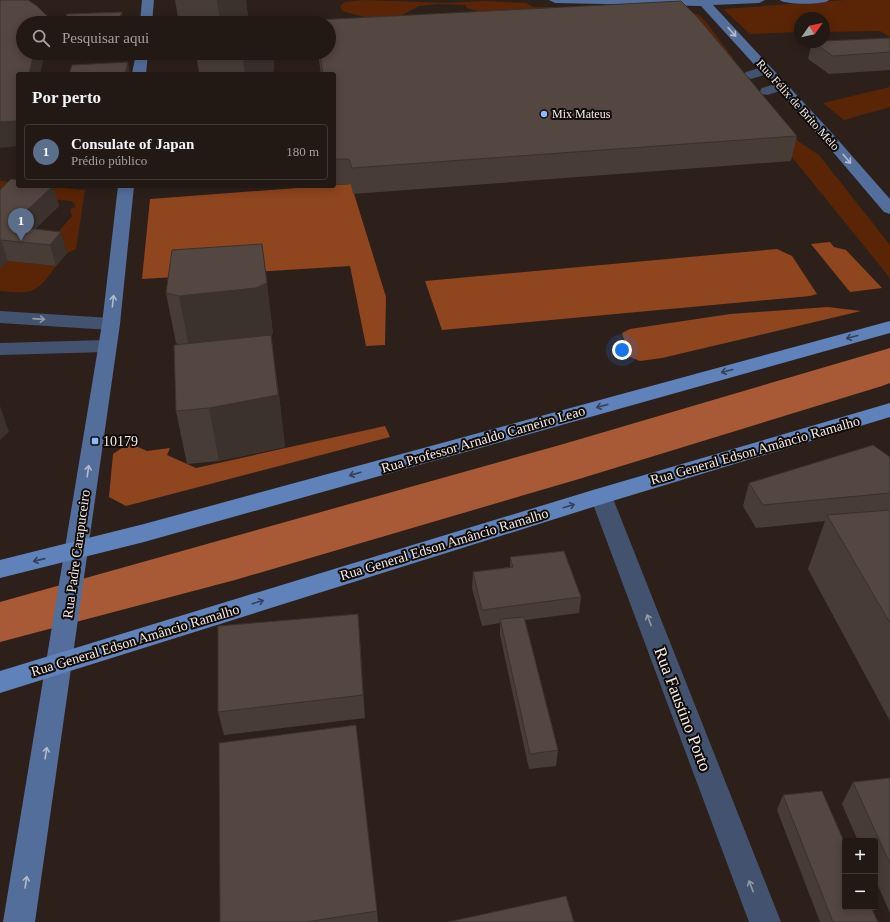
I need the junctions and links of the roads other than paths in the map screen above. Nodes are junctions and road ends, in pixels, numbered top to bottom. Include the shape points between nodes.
1 (148, 0) edge
2 (555, 0) edge
3 (759, 0) edge
4 (786, 0) edge
5 (823, 0) edge
6 (688, 2) edge
7 (704, 2) edge
8 (147, 16) edge
9 (141, 60) edge
10 (766, 70) junction
11 (139, 72) edge
12 (751, 76) dead end
13 (782, 86) junction
14 (767, 91) dead end
15 (126, 188) edge
16 (890, 209) edge
17 (0, 316) edge
18 (111, 324) junction
19 (890, 327) edge
20 (106, 346) junction
21 (0, 349) edge
22 (890, 410) edge
23 (601, 496) junction
24 (77, 551) junction
25 (0, 569) edge
26 (61, 658) junction
27 (0, 682) edge
28 (19, 922) edge
29 (764, 922) edge

1 - 8 main road
2 - 6 main road
3 - 7 main road
4 - 5 main road
6 - 7 main road
7 -> 10 main road, Rua Félix de Brito Melo
9 - 11 main road
10 - 12 street
10 - 13 main road, Rua Félix de Brito Melo
13 - 14 street
13 -> 16 main road, Rua Félix de Brito Melo
18 -> 15 main road, Rua Padre Carapuceiro
17 -> 18 street
18 - 20 main road, Rua Padre Carapuceiro
19 -> 24 main road, Rua Professor Arnaldo Carneiro Leao
20 - 21 street
24 -> 20 main road, Rua Padre Carapuceiro
22 - 23 main road, Rua General Edson Amâncio Ramalho
26 -> 23 main road, Rua General Edson Amâncio Ramalho
29 -> 23 street, Rua Faustino Porto
24 -> 25 main road, Rua Professor Arnaldo Carneiro Leao
24 - 26 main road, Rua Padre Carapuceiro
26 - 27 main road, Rua General Edson Amâncio Ramalho
28 -> 26 main road, Rua Padre Carapuceiro

